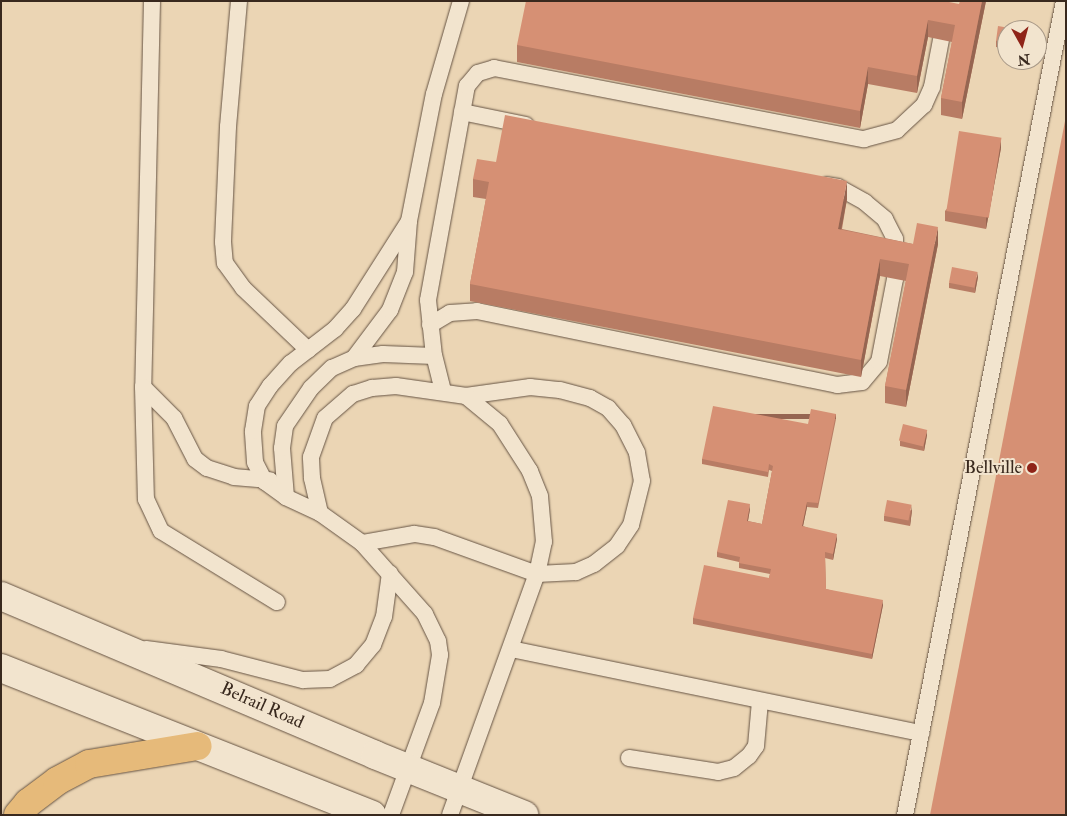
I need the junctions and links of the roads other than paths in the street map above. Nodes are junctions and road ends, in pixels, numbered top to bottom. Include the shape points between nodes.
1 (152, 1) edge
2 (239, 1) edge
3 (461, 1) edge
4 (1064, 1) edge
5 (941, 40) edge
6 (462, 112) junction
7 (539, 128) edge
8 (809, 182) edge
9 (409, 221) junction
10 (430, 325) junction
11 (308, 350) junction
12 (434, 356) junction
13 (354, 358) junction
14 (143, 387) junction
15 (443, 391) junction
16 (466, 396) junction
17 (284, 474) junction
18 (265, 482) junction
19 (286, 498) junction
20 (320, 513) junction
21 (362, 543) junction
22 (390, 573) junction
23 (538, 574) junction
24 (1, 596) edge
25 (277, 602) dead end
26 (127, 647) junction
27 (511, 649) junction
28 (1, 668) edge
29 (760, 700) junction
30 (921, 733) junction
31 (198, 746) junction
32 (630, 758) dead end
33 (408, 768) junction
34 (460, 789) junction
35 (18, 815) edge
36 (372, 815) edge
37 (391, 815) edge
38 (450, 815) edge
39 (524, 815) edge
40 (905, 815) edge

1 - 14 lane
2 - 11 lane via 228,127 225,263 243,288
3 - 9 lane via 434,94
4 - 30 lane
5 - 6 lane via 932,87 924,105 897,130 864,139 494,68 478,73 467,86
6 - 7 lane
6 - 10 lane via 430,287
8 - 10 lane via 838,188 865,202 885,219 895,239 895,279 879,362 862,382 837,385 477,311 450,313
9 - 11 lane via 353,309 335,329
9 - 13 lane via 405,272 390,310
10 - 12 lane
11 - 18 lane via 270,386 257,406 253,450
12 - 13 lane via 384,354
12 - 15 lane
13 - 17 lane via 332,368 298,403 285,426
14 - 18 lane via 174,418 196,459 207,468 217,474
14 - 25 lane via 146,499 161,531
15 - 16 lane
15 - 20 lane via 396,386 372,388 353,394 339,404 325,418 311,457
16 - 23 lane via 500,424 530,471 544,518 544,542
16 - 23 lane via 530,387 590,398 608,408 623,425 637,453 642,481 638,502 631,525 617,546 594,564 576,572
17 - 18 lane
17 - 19 lane
18 - 19 lane
19 - 20 lane
20 - 21 lane
21 - 22 lane
21 - 23 lane via 414,534 434,537
22 - 26 lane via 384,617 372,645 356,665 330,679 303,680 221,659
22 - 33 lane via 425,614 438,641 440,655 432,703
23 - 27 lane
24 - 26 street, Belrail Road
26 - 33 street, Belrail Road
27 - 29 lane
27 - 34 lane
28 - 31 street
29 - 30 lane
29 - 32 lane via 756,746 734,768 718,772
30 - 40 lane
31 - 35 main road via 89,764 57,781
31 - 36 street
33 - 34 street, Belrail Road
33 - 37 lane
34 - 38 lane
34 - 39 street, Belrail Road

